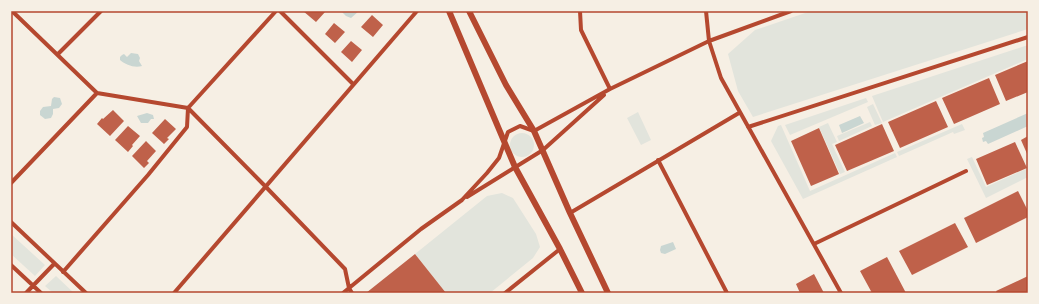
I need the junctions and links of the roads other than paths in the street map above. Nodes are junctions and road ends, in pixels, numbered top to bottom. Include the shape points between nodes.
1 (12, 11) edge
2 (101, 11) edge
3 (276, 11) edge
4 (280, 11) edge
5 (417, 11) edge
6 (449, 11) edge
7 (469, 11) edge
8 (580, 11) edge
9 (706, 11) edge
10 (791, 11) edge
11 (1028, 38) edge
12 (709, 40) junction
13 (58, 54) junction
14 (354, 84) junction
15 (610, 90) junction
16 (97, 93) junction
17 (188, 108) junction
18 (739, 113) junction
19 (748, 127) junction
20 (534, 131) junction
21 (504, 144) junction
22 (543, 150) junction
23 (658, 160) junction
24 (515, 167) junction
25 (966, 171) dead end
26 (11, 182) edge
27 (265, 186) junction
28 (461, 201) junction
29 (570, 213) junction
30 (11, 222) edge
31 (814, 244) junction
32 (560, 249) junction
33 (54, 264) junction
34 (11, 265) edge
35 (63, 272) junction
36 (33, 286) junction
37 (349, 288) junction
38 (26, 293) edge
39 (41, 293) edge
40 (86, 293) edge
41 (174, 293) edge
42 (343, 293) edge
43 (352, 293) edge
44 (505, 293) edge
45 (582, 293) edge
46 (608, 293) edge
47 (727, 293) edge
48 (841, 293) edge

1 - 13 street
2 - 13 street
3 - 17 street
4 - 14 street
5 - 14 street
6 - 21 main road
7 - 20 main road via 506,85
8 - 15 street via 581,30
9 - 12 street
10 - 12 street
11 - 19 street
12 - 15 street
12 - 18 street via 721,78
13 - 16 street
14 - 27 street
15 - 20 street
15 - 22 street
16 - 17 street
16 - 26 street
17 - 27 street
17 - 35 street via 187,127
18 - 19 street
18 - 23 street
19 - 31 street
20 - 21 street via 520,126 508,132
20 - 22 main road
21 - 24 main road
21 - 28 street via 499,158
22 - 24 street
22 - 29 main road
23 - 29 street
23 - 47 street
24 - 28 street
24 - 32 main road
25 - 31 street
27 - 37 street via 345,269
27 - 41 street
28 - 37 street via 421,228
29 - 46 main road
30 - 33 street
31 - 48 street
32 - 44 street
32 - 45 main road
33 - 35 street
33 - 36 street
34 - 36 street
35 - 40 street
36 - 38 street
36 - 39 street
37 - 42 street
37 - 43 street

